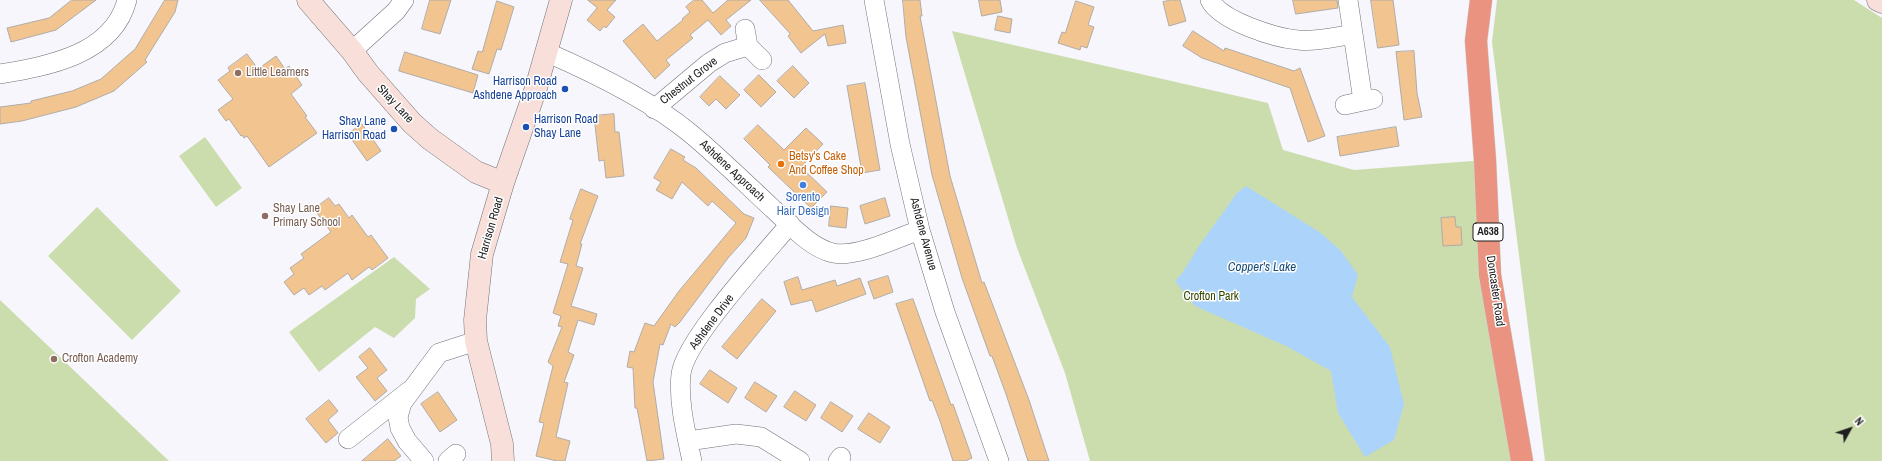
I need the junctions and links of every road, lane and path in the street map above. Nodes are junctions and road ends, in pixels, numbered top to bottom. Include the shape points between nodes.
1 (127, 0) edge
2 (308, 0) edge
3 (404, 0) edge
4 (561, 0) edge
5 (874, 0) edge
6 (1210, 0) edge
7 (1348, 0) edge
8 (1481, 0) edge
9 (1878, 0) edge
10 (1882, 2) edge
11 (1353, 34) junction
12 (352, 51) junction
13 (546, 52) junction
14 (762, 60) dead end
15 (0, 74) edge
16 (1345, 105) dead end
17 (654, 108) junction
18 (503, 183) junction
19 (790, 224) junction
20 (920, 230) junction
21 (476, 341) junction
22 (410, 391) junction
23 (348, 439) dead end
24 (688, 441) junction
25 (424, 461) edge
26 (503, 461) edge
27 (692, 461) edge
28 (800, 461) edge
29 (999, 461) edge
30 (1522, 461) edge

1 - 15 street via 112,28 88,49 56,62
2 - 12 main road, Shay Lane
3 - 12 street via 396,11
4 - 13 main road, Harrison Road
5 - 20 street, Ashdene Avenue via 900,144
6 - 11 street via 1220,13 1231,20 1286,38 1309,40
7 - 11 street
8 - 30 highway, Doncaster Road / A638 via 1476,41 1490,275
9 - 10 main road
11 - 16 street via 1368,100
12 - 18 main road, Shay Lane via 394,104 430,139 476,172
13 - 17 street, Ashdene Approach
13 - 18 main road, Harrison Road
14 - 17 street, Chestnut Grove via 746,38 709,63
17 - 19 street, Ashdene Approach via 690,132
18 - 21 main road, Harrison Road via 482,254 476,306
19 - 20 street, Ashdene Approach via 820,248 833,253 848,254
19 - 24 street, Ashdene Drive via 709,322 684,360 680,385
20 - 29 street, Ashdene Avenue via 945,312
21 - 22 street via 439,353
21 - 26 main road, Harrison Road via 502,444
22 - 23 street
22 - 25 street via 402,403 398,417 400,428
24 - 27 street, Ashdene Drive
24 - 28 street via 736,434 761,437

